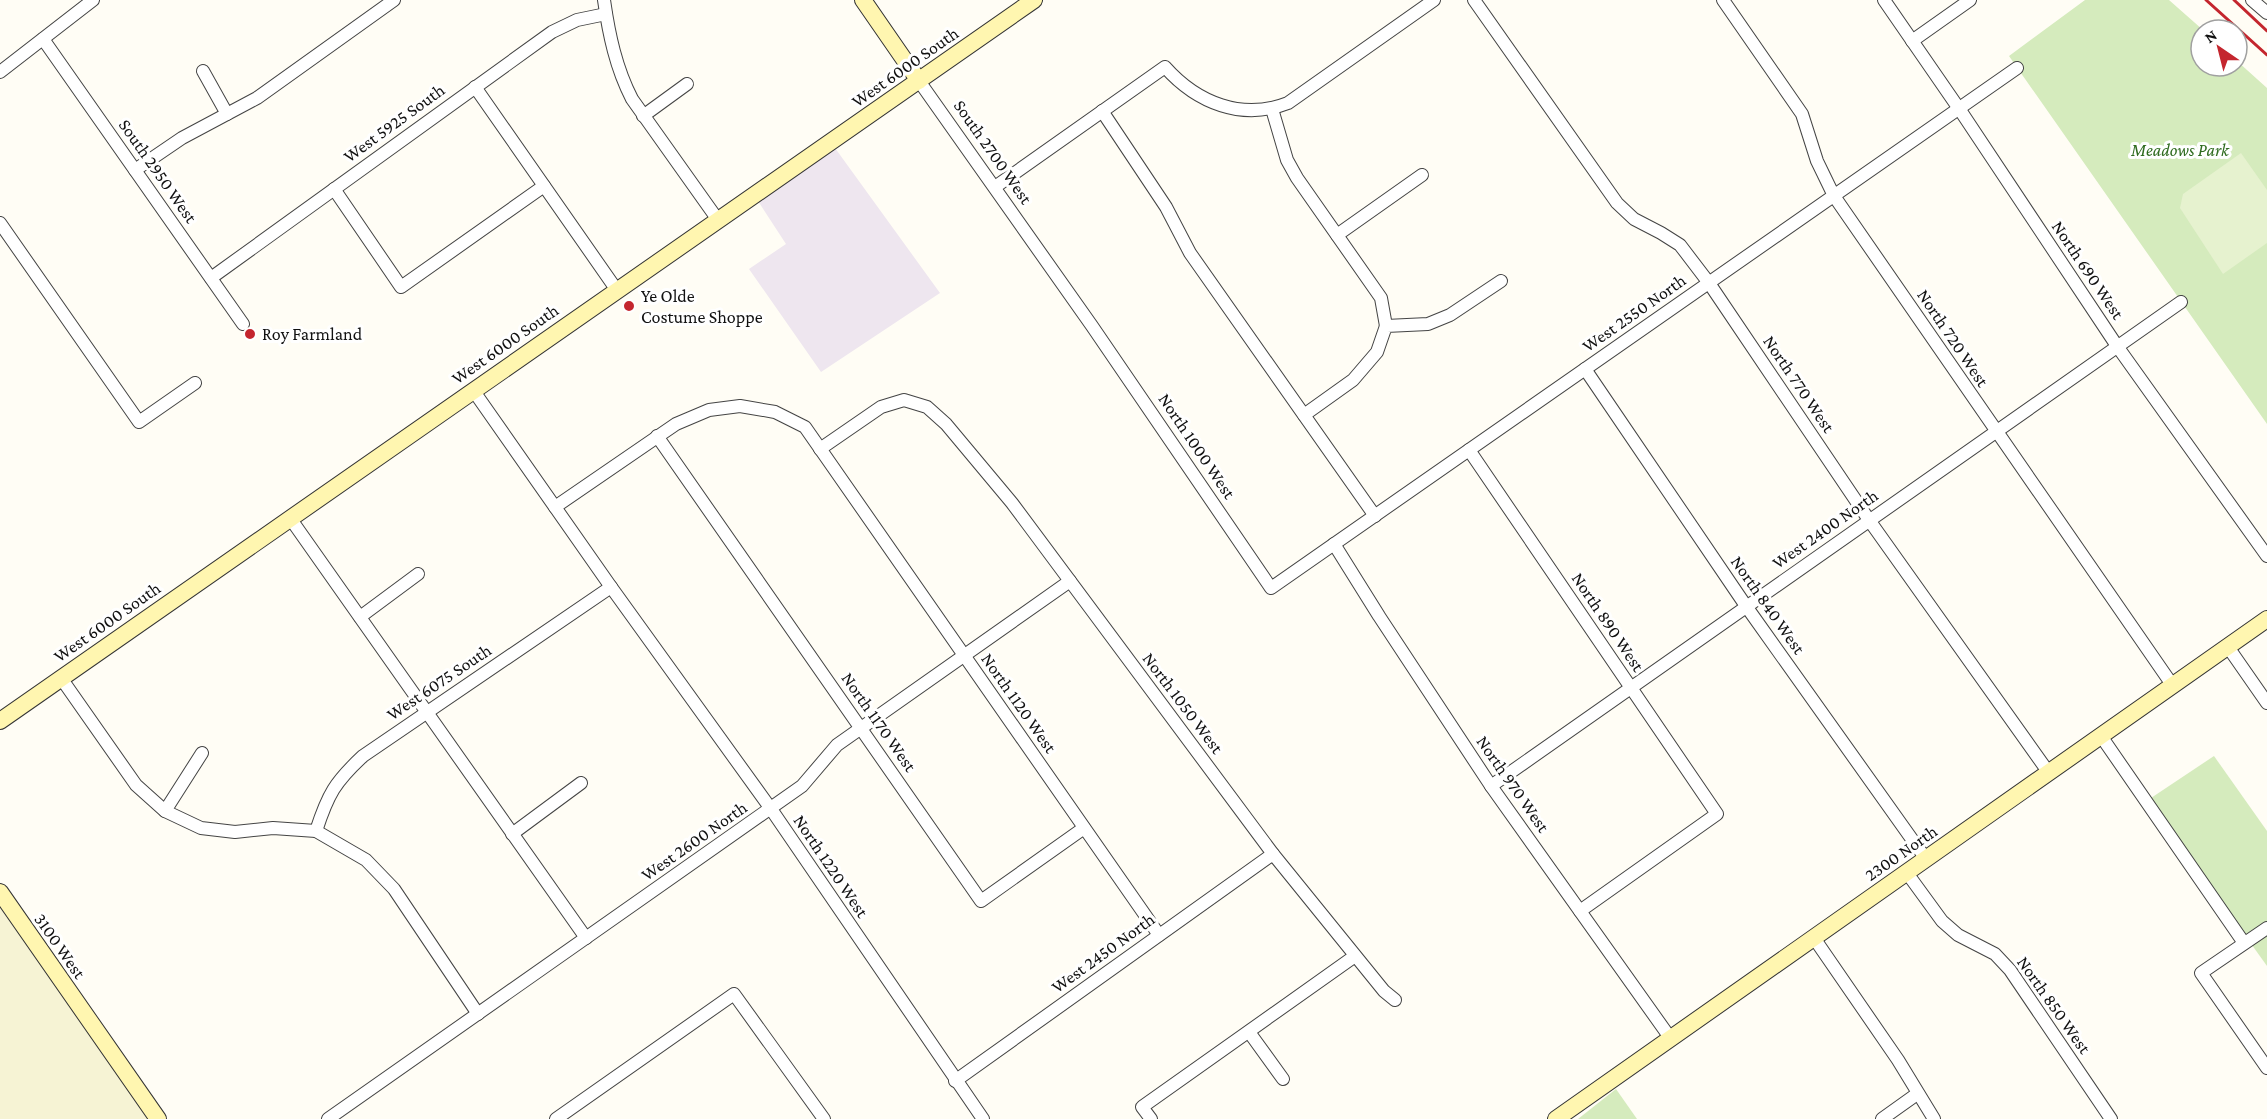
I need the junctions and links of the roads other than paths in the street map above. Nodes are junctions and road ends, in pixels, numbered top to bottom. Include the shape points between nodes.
1 (93, 0) edge
2 (394, 0) edge
3 (604, 0) edge
4 (863, 0) edge
5 (1034, 0) edge
6 (1434, 0) edge
7 (1474, 0) edge
8 (1723, 0) edge
9 (1884, 0) edge
10 (1970, 0) edge
11 (2252, 0) edge
12 (2267, 13) edge
13 (606, 14) junction
14 (43, 39) junction
15 (1912, 41) junction
16 (2017, 68) dead end
17 (203, 71) dead end
18 (0, 72) edge
19 (920, 81) junction
20 (687, 84) dead end
21 (475, 87) junction
22 (1959, 109) junction
23 (1272, 110) junction
24 (1102, 111) junction
25 (226, 114) junction
26 (643, 116) junction
27 (135, 170) junction
28 (1422, 175) dead end
29 (544, 186) junction
30 (995, 187) junction
31 (334, 189) junction
32 (1834, 196) junction
33 (718, 219) junction
34 (0, 223) edge
35 (1337, 235) junction
36 (211, 278) junction
37 (1501, 281) dead end
38 (1709, 283) junction
39 (616, 290) junction
40 (2181, 302) dead end
41 (243, 324) dead end
42 (1092, 326) joint
43 (1386, 326) junction
44 (2117, 346) junction
45 (1585, 369) junction
46 (195, 383) dead end
47 (473, 390) junction
48 (1304, 415) junction
49 (1995, 432) junction
50 (657, 436) junction
51 (820, 449) junction
52 (1469, 450) junction
53 (555, 507) junction
54 (1375, 516) junction
55 (290, 518) junction
56 (1869, 520) junction
57 (1334, 544) junction
58 (2267, 556) edge
59 (418, 574) dead end
60 (1070, 581) junction
61 (611, 587) junction
62 (1271, 588) joint
63 (1746, 606) junction
64 (360, 617) junction
65 (2267, 619) edge
66 (2228, 647) junction
67 (964, 656) junction
68 (61, 678) junction
69 (2173, 686) junction
70 (1631, 687) junction
71 (2267, 703) edge
72 (427, 712) junction
73 (0, 721) edge
74 (861, 729) junction
75 (2101, 736) junction
76 (202, 753) dead end
77 (2049, 772) junction
78 (581, 783) dead end
79 (1491, 786) junction
80 (771, 809) junction
81 (165, 811) junction
82 (1084, 828) junction
83 (316, 831) junction
84 (512, 834) junction
85 (1273, 854) junction
86 (1926, 859) junction
87 (1907, 873) junction
88 (0, 892) edge
89 (1580, 910) junction
90 (2267, 928) edge
91 (1159, 935) junction
92 (586, 938) junction
93 (1814, 938) junction
94 (2244, 943) junction
95 (1355, 956) junction
96 (1395, 1000) dead end
97 (478, 1014) junction
98 (1249, 1032) junction
99 (1671, 1039) junction
100 (2267, 1068) edge
101 (1283, 1079) dead end
102 (955, 1081) junction
103 (1917, 1094) junction
104 (1561, 1118) edge
105 (158, 1119) edge
106 (328, 1119) edge
107 (556, 1119) edge
108 (824, 1119) edge
109 (983, 1119) edge
110 (1150, 1119) edge
111 (1882, 1119) edge
112 (1934, 1119) edge
113 (2112, 1119) edge

1 - 14 street
2 - 25 street via 257,98
3 - 13 street
4 - 19 street, South 2700 West
5 - 19 street, West 6000 South
6 - 23 street via 1288,103
7 - 38 street, North 770 West via 1617,203 1634,219 1680,245
8 - 32 street, North 720 West via 1802,114 1817,161
9 - 15 street, North 690 West
10 - 15 street
11 - 12 street
13 - 21 street, West 5925 South via 577,20 552,32
13 - 26 street via 621,78
14 - 18 street
14 - 27 street, South 2950 West
15 - 22 street, North 690 West
16 - 22 street, West 2550 North
17 - 25 street
19 - 30 street, South 2700 West
19 - 33 street, West 6000 South
20 - 26 street
21 - 29 street
21 - 31 street, West 5925 South
22 - 32 street, West 2550 North
22 - 44 street, North 690 West
23 - 24 street via 1230,110 1179,84 1165,67
23 - 35 street via 1287,160
24 - 30 street
24 - 48 street via 1166,207 1190,253
25 - 27 street
26 - 33 street
27 - 36 street, South 2950 West
28 - 35 street
29 - 31 street via 401,287
29 - 39 street
30 - 42 street, South 2700 West
31 - 36 street, West 5925 South
32 - 38 street, West 2550 North
32 - 49 street, North 720 West
33 - 39 street, West 6000 South
34 - 46 street via 139,422
35 - 43 street via 1381,298
36 - 41 street, South 2950 West
37 - 43 street via 1450,315 1428,324
38 - 45 street, West 2550 North
38 - 56 street, North 770 West
39 - 47 street, West 6000 South
40 - 44 street, West 2400 North
42 - 62 street, North 1000 West
43 - 48 street via 1377,352 1353,380
44 - 49 street, West 2400 North
44 - 58 street, North 690 West
45 - 52 street, West 2550 North
45 - 63 street, North 840 West
47 - 53 street, North 1220 West
47 - 55 street, West 6000 South
48 - 54 street
49 - 56 street, West 2400 North
49 - 69 street, North 720 West
50 - 51 street, North 1120 West via 709,410 740,406 775,412 805,427
50 - 53 street
50 - 74 street, North 1170 West
51 - 60 street, North 1050 West via 881,407 904,400 927,407 1012,503
51 - 67 street, North 1120 West
52 - 54 street, West 2550 North
52 - 70 street, North 890 West
53 - 61 street, North 1220 West
54 - 57 street, West 2550 North
55 - 64 street
55 - 68 street, West 6000 South
56 - 63 street, West 2400 North
56 - 77 street, North 770 West
57 - 62 street, West 2550 North
57 - 79 street, North 970 West
59 - 64 street
60 - 67 street, West 2600 North
60 - 85 street, North 1050 West
61 - 72 street, West 6075 South
61 - 80 street, North 1220 West
63 - 70 street, West 2400 North
63 - 86 street, North 840 West
64 - 72 street
65 - 66 street, 2300 North
66 - 69 street, 2300 North
66 - 71 street
67 - 74 street, West 2600 North
67 - 82 street, North 1120 West
68 - 73 street, West 6000 South
68 - 81 street via 136,785
69 - 75 street, 2300 North
70 - 79 street, West 2400 North
70 - 89 street, North 890 West via 1717,814
72 - 83 street, West 6075 South via 341,776 327,796
72 - 84 street
74 - 80 street, West 2600 North via 837,745 802,786
74 - 82 street, North 1170 West via 981,901
75 - 77 street, 2300 North
75 - 94 street
76 - 81 street
77 - 86 street, 2300 North
78 - 84 street
79 - 89 street, North 970 West
80 - 92 street, West 2600 North
80 - 102 street, North 1220 West
81 - 83 street via 201,828 235,832 273,828
82 - 91 street, North 1120 West
83 - 97 street via 366,860 394,889
84 - 92 street
85 - 91 street, West 2450 North
85 - 95 street, North 1050 West
86 - 87 street, 2300 North
87 - 93 street, 2300 North
87 - 113 street, North 850 West via 1942,921 1958,935 1995,954 2010,970
88 - 105 street, 3100 West
89 - 99 street, North 970 West
90 - 94 street
91 - 102 street, West 2450 North
92 - 97 street, West 2600 North
93 - 99 street, 2300 North
93 - 103 street
94 - 100 street via 2201,973
95 - 96 street, North 1050 West
95 - 98 street
97 - 106 street, West 2600 North
98 - 101 street
98 - 110 street via 1143,1107
99 - 104 street, 2300 North
102 - 109 street, North 1220 West
103 - 111 street
103 - 112 street
107 - 108 street via 734,994

